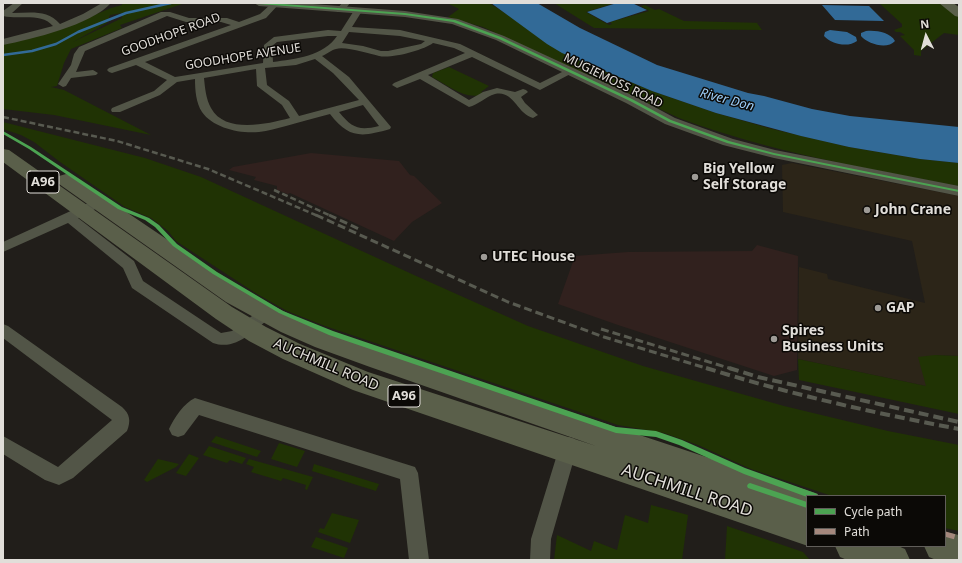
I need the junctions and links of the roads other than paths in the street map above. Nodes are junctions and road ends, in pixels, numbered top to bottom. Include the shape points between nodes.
1 (19, 3) edge
2 (107, 3) edge
3 (259, 3) edge
4 (945, 3) edge
5 (275, 4) junction
6 (343, 6) edge
7 (358, 11) junction
8 (4, 13) edge
9 (959, 13) edge
10 (240, 24) junction
11 (58, 27) junction
12 (345, 31) junction
13 (432, 40) junction
14 (3, 42) edge
15 (336, 45) junction
16 (473, 53) junction
17 (316, 56) junction
18 (138, 62) junction
19 (264, 65) junction
20 (112, 70) dead end
21 (571, 71) junction
22 (93, 73) dead end
23 (69, 75) junction
24 (421, 75) junction
25 (199, 76) junction
26 (174, 80) junction
27 (63, 84) dead end
28 (532, 84) junction
29 (397, 85) dead end
30 (511, 94) junction
31 (364, 102) junction
32 (116, 110) dead end
33 (333, 111) junction
34 (533, 115) dead end
35 (296, 121) junction
36 (3, 138) edge
37 (3, 154) edge
38 (959, 191) edge
39 (84, 210) junction
40 (3, 247) edge
41 (3, 330) edge
42 (178, 430) dead end
43 (572, 438) junction
44 (3, 444) edge
45 (806, 505) edge
46 (806, 531) edge
47 (854, 547) edge
48 (945, 547) edge
49 (959, 550) edge
50 (419, 560) edge
51 (540, 560) edge
52 (894, 560) edge

1 - 8 street
2 - 11 street via 86,17
3 - 5 street, MUGIEMOSS ROAD
4 - 9 main road
5 - 6 street, MUGIEMOSS ROAD
5 - 10 street, GOODHOPE ROAD via 263,16
6 - 7 street, MUGIEMOSS ROAD
7 - 12 street, GOODHOPE AVENUE
7 - 21 street, MUGIEMOSS ROAD via 454,21 500,38
8 - 11 street via 44,16
10 - 18 street, GOODHOPE ROAD
10 - 23 street, GOODHOPE ROAD via 222,19 189,20 165,14 84,48 78,53 75,67
11 - 14 street
12 - 13 street via 400,34
12 - 15 street, GOODHOPE AVENUE
12 - 19 street via 274,40 268,45
13 - 15 street via 424,46 388,54
13 - 16 street via 463,47
15 - 17 street, GOODHOPE AVENUE
16 - 24 street
16 - 28 street
17 - 19 street, GOODHOPE AVENUE via 296,62
17 - 31 street via 330,64
18 - 20 street, GOODHOPE ROAD
18 - 26 street, GOODHOPE AVENUE
19 - 25 street, GOODHOPE AVENUE
19 - 35 street via 262,86 284,100
21 - 28 street via 540,87
21 - 38 street, MUGIEMOSS ROAD via 670,121 728,142 774,154
22 - 23 street
23 - 27 street, GOODHOPE ROAD
24 - 29 street
24 - 30 street via 469,104 496,90
25 - 26 street, GOODHOPE AVENUE
25 - 35 street via 201,100 218,123 257,130
26 - 32 street via 157,92
28 - 30 street
30 - 34 street
31 - 33 street
31 - 33 street via 386,127 368,132 352,130 346,128
33 - 35 street
36 - 39 main road, AUCHMILL ROAD / A96
37 - 39 main road, AUCHMILL ROAD / A96
39 - 40 street
39 - 43 main road, AUCHMILL ROAD / A96 via 193,291 256,321 299,357 340,374
41 - 44 street via 116,412 121,417 122,425 59,476 51,474
42 - 50 street via 194,406 409,473
43 - 45 main road, AUCHMILL ROAD / A96
43 - 46 main road, AUCHMILL ROAD / A96
43 - 51 street via 541,539
47 - 52 main road
48 - 49 main road

